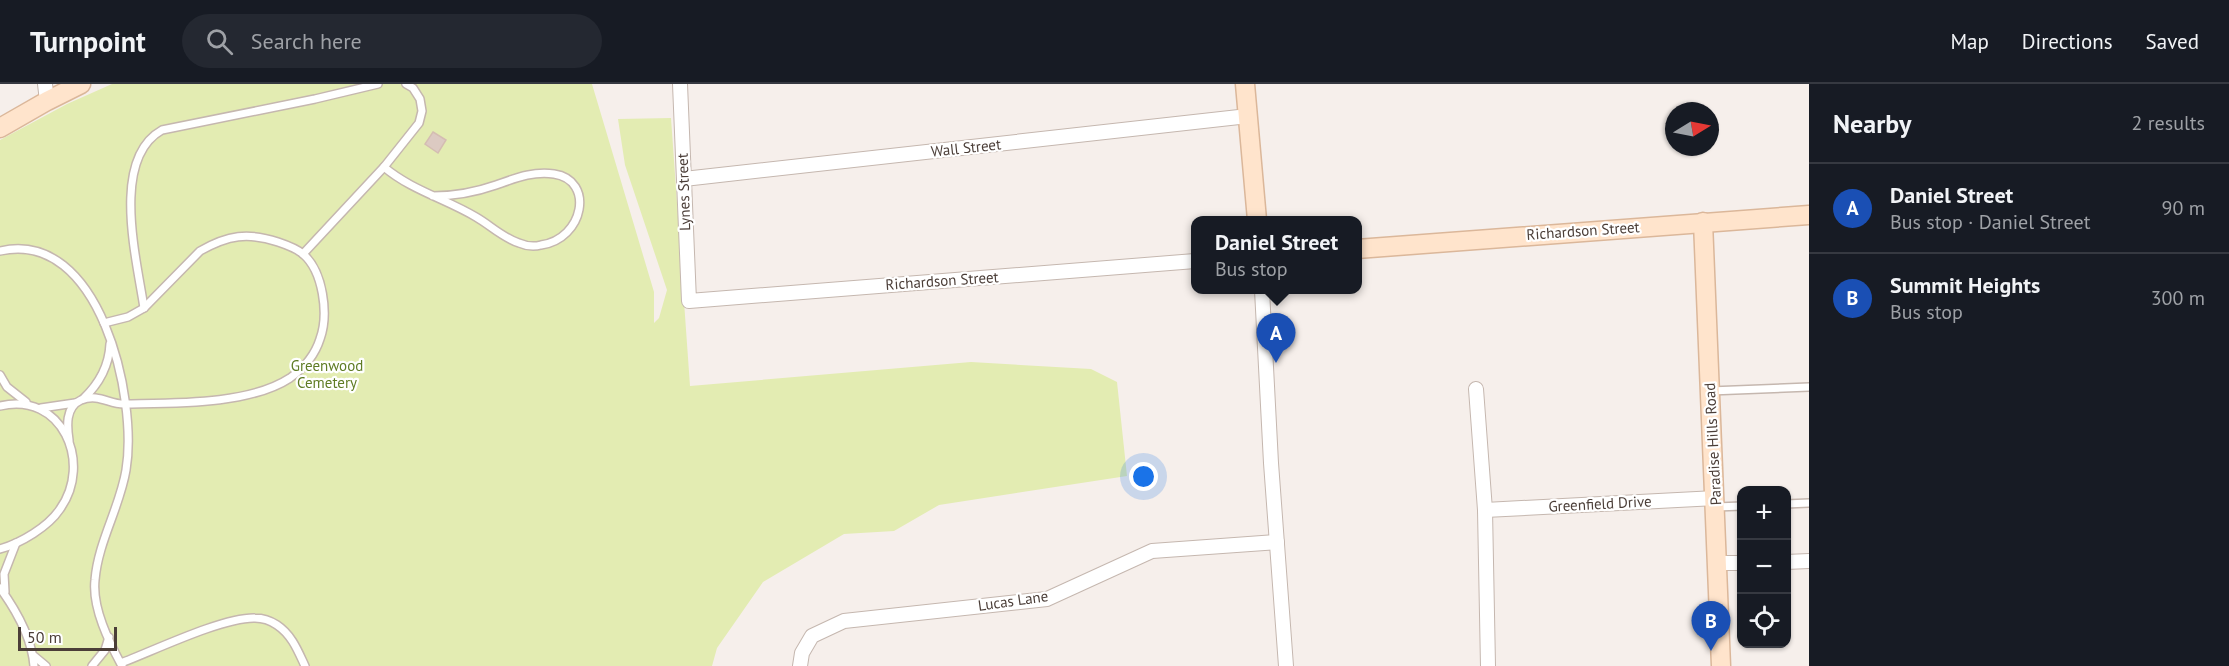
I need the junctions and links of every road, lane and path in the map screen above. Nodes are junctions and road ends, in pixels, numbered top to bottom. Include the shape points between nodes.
1 (81, 84) edge
2 (378, 84) edge
3 (407, 84) edge
4 (680, 84) edge
5 (1245, 84) edge
6 (46, 92) edge
7 (1248, 117) junction
8 (0, 128) edge
9 (384, 167) junction
10 (684, 179) junction
11 (433, 196) junction
12 (1809, 215) edge
13 (1257, 216) edge
14 (1703, 222) junction
15 (1362, 249) edge
16 (0, 251) edge
17 (303, 254) junction
18 (1191, 261) edge
19 (1262, 294) edge
20 (689, 301) joint
21 (144, 308) junction
22 (105, 323) junction
23 (110, 339) junction
24 (0, 375) edge
25 (1809, 387) edge
26 (1476, 388) dead end
27 (1710, 391) junction
28 (80, 401) junction
29 (126, 405) junction
30 (0, 406) edge
31 (35, 407) junction
32 (69, 440) junction
33 (1716, 502) junction
34 (1809, 503) edge
35 (1791, 504) edge
36 (1737, 505) edge
37 (1485, 510) junction
38 (1277, 542) junction
39 (16, 543) junction
40 (0, 549) edge
41 (1809, 561) edge
42 (1791, 562) edge
43 (1717, 563) junction
44 (1737, 563) edge
45 (0, 588) edge
46 (6, 597) junction
47 (109, 637) junction
48 (33, 655) junction
49 (122, 665) edge
50 (34, 666) edge
51 (46, 666) edge
52 (92, 666) edge
53 (305, 666) edge
54 (800, 666) edge
55 (1286, 666) edge
56 (1488, 666) edge
57 (1721, 666) edge

1 - 6 street
2 - 21 lane via 153,135 139,154 130,189
3 - 9 lane via 420,99 421,118
4 - 10 street, Lynes Street
5 - 7 street
6 - 8 street
7 - 10 street, Wall Street
7 - 13 street
9 - 11 lane via 398,179
9 - 17 lane
10 - 20 street, Lynes Street
11 - 11 lane via 528,246 550,244 561,238 575,224 580,206 577,193 565,178 546,173 517,177 457,195
12 - 14 street, Richardson Street
14 - 15 street, Richardson Street
14 - 27 street, Paradise Hills Road
16 - 22 lane via 28,249 54,259 85,290
17 - 21 lane via 252,235 230,238 200,251
17 - 29 lane via 316,270 324,304 322,336 306,364 290,378 249,394
18 - 20 street, Richardson Street
19 - 38 street
21 - 22 lane
22 - 23 lane
23 - 28 lane via 105,371
23 - 29 lane
24 - 31 lane via 18,398
25 - 27 lane
26 - 37 street
27 - 33 street, Paradise Hills Road
28 - 29 lane via 99,398
28 - 31 lane
28 - 32 lane via 68,417
29 - 47 lane via 126,471 94,580
30 - 31 lane via 17,403
31 - 32 lane via 55,419
32 - 39 lane via 73,477 62,507 51,521
33 - 36 lane
33 - 37 street, Greenfield Drive
33 - 43 street, Paradise Hills Road
34 - 35 lane
37 - 56 street
38 - 54 street, Lucas Lane via 1152,551 1047,599 843,621 812,636
38 - 55 street
39 - 40 lane
39 - 46 lane via 4,574
41 - 42 street
43 - 44 street
43 - 57 street, Paradise Hills Road
45 - 46 lane
46 - 48 lane
47 - 49 lane
47 - 52 lane via 105,651
48 - 50 lane
48 - 51 lane
49 - 53 lane via 209,629 256,618 278,625 296,646

